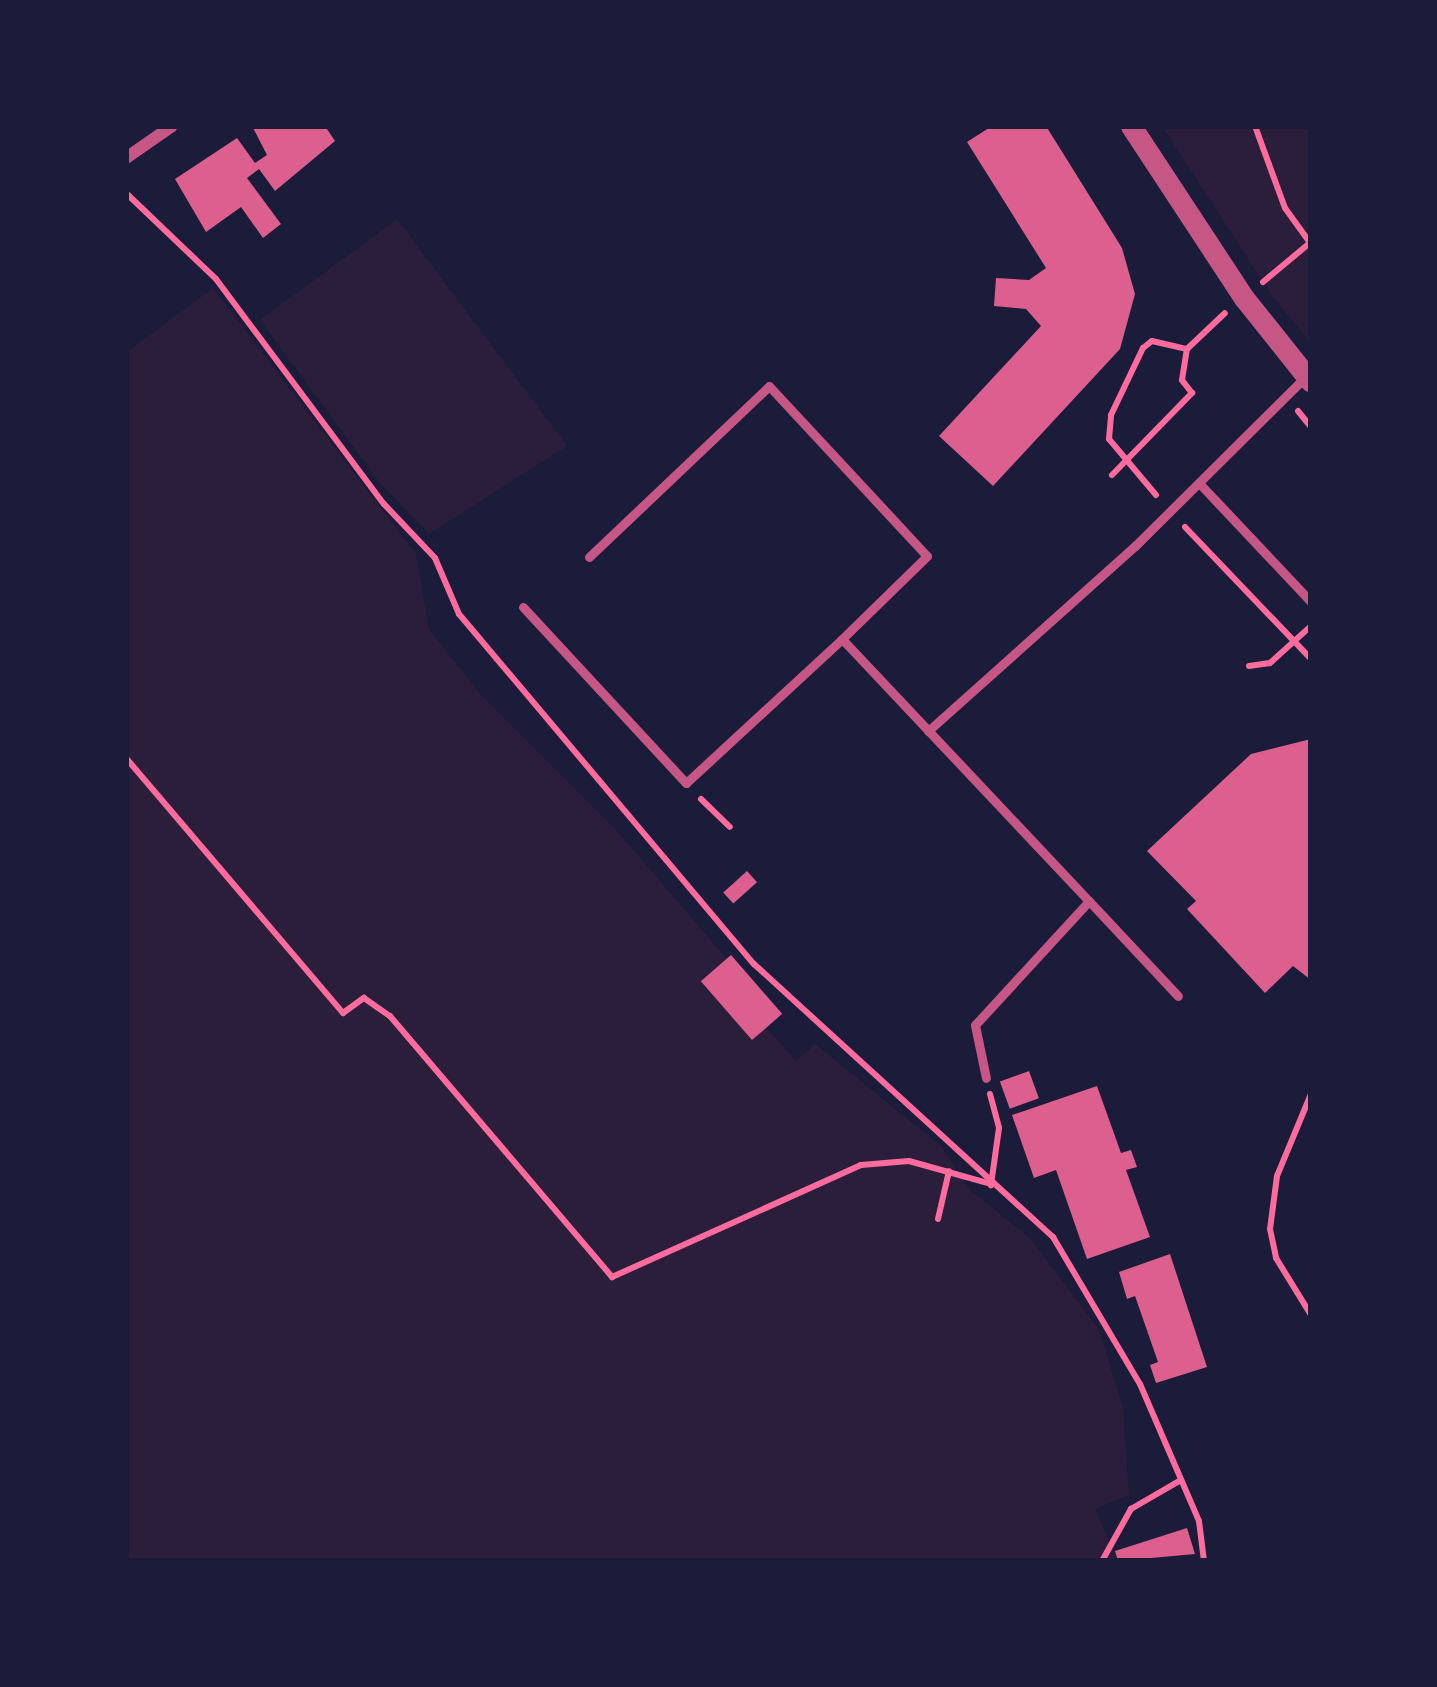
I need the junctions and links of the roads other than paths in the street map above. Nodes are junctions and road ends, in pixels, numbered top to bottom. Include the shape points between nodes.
1 (172, 126) edge
2 (1131, 126) edge
3 (126, 158) edge
4 (1308, 379) edge
5 (1198, 483) junction
6 (589, 557) dead end
7 (1311, 602) edge
8 (524, 607) dead end
9 (842, 639) junction
10 (928, 731) junction
11 (1089, 902) junction
12 (1178, 996) dead end
13 (986, 1078) road end

1 - 3 street
2 - 4 street via 1244,298
4 - 5 lane
5 - 7 lane
5 - 10 lane
6 - 9 lane via 769,386 927,556
8 - 9 lane via 686,783
9 - 10 lane
10 - 11 lane
11 - 12 lane
11 - 13 lane via 975,1025

